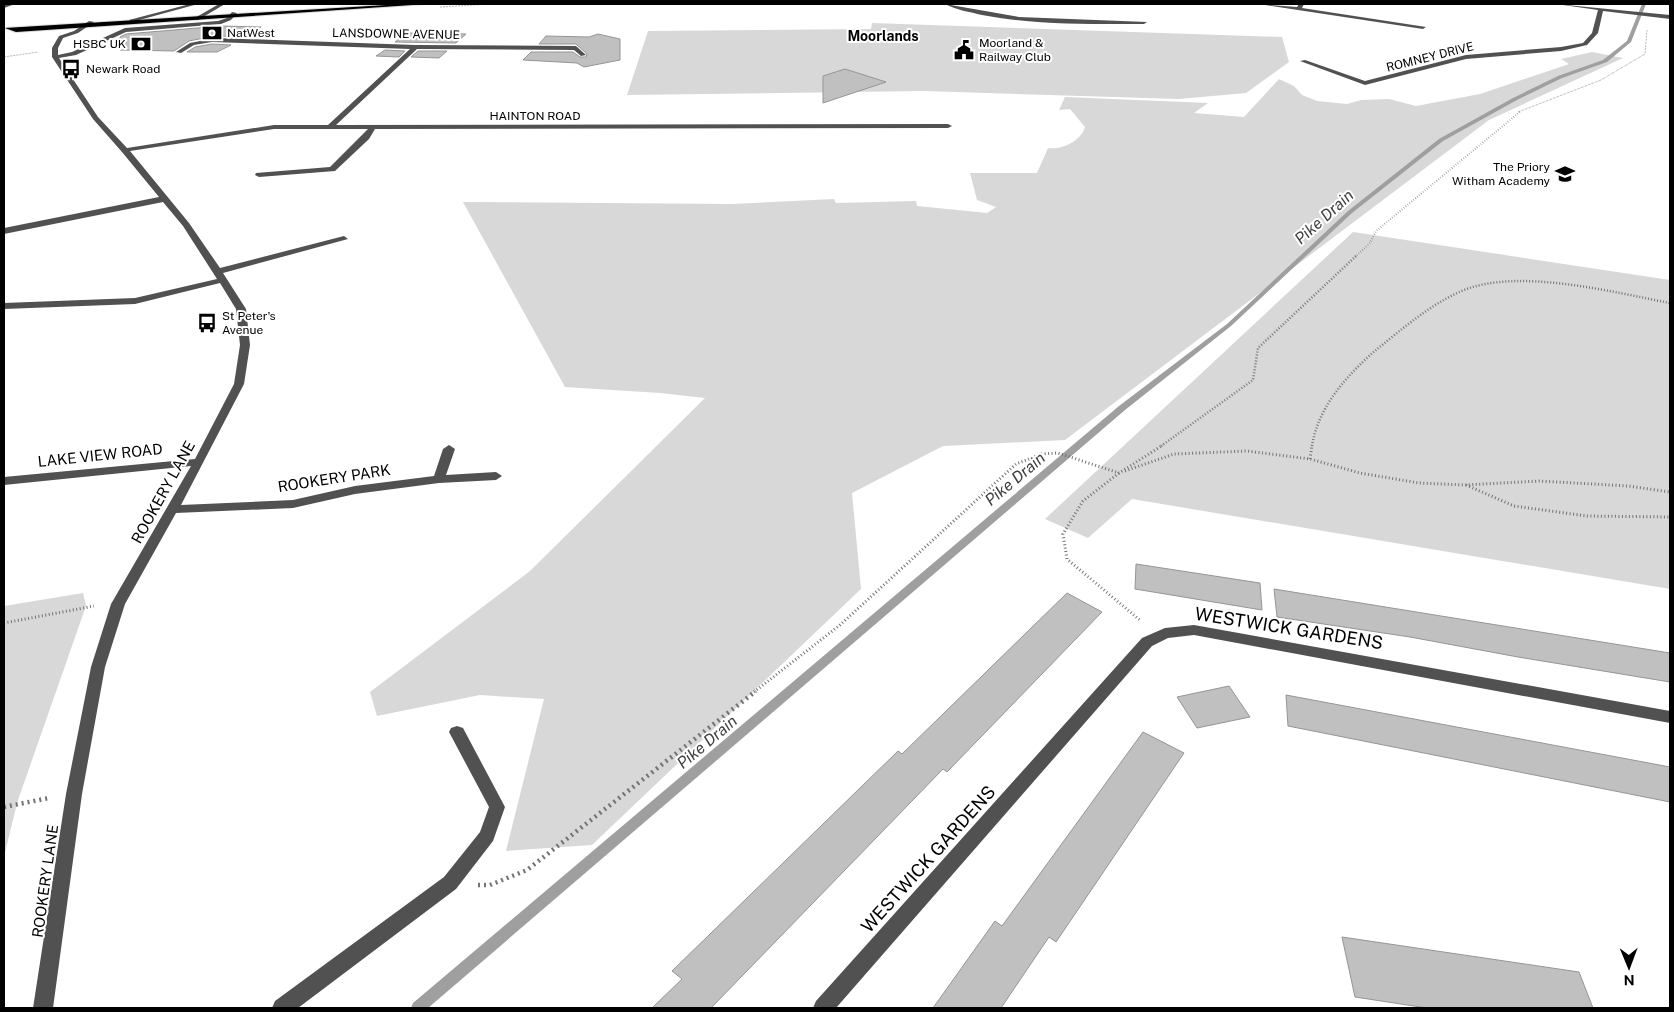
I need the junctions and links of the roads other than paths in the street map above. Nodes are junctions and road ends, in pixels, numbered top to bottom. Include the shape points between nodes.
1 (12, 4) edge
2 (195, 4) edge
3 (208, 4) edge
4 (424, 4) edge
5 (948, 4) edge
6 (1261, 4) edge
7 (1558, 4) edge
8 (221, 5) edge
9 (4, 6) edge
10 (1300, 6) edge
11 (1601, 9) junction
12 (231, 14) junction
13 (198, 17) junction
14 (1670, 17) edge
15 (185, 18) junction
16 (132, 20) junction
17 (91, 22) junction
18 (1144, 22) dead end
19 (68, 23) junction
20 (1423, 26) dead end
21 (84, 27) junction
22 (6, 28) edge
23 (63, 28) junction
24 (415, 47) junction
25 (53, 48) junction
26 (179, 52) dead end
27 (583, 54) dead end
28 (1303, 61) dead end
29 (948, 126) dead end
30 (330, 127) junction
31 (373, 127) junction
32 (125, 150) junction
33 (259, 175) dead end
34 (164, 199) junction
35 (4, 231) edge
36 (344, 238) dead end
37 (220, 276) junction
38 (4, 306) edge
39 (449, 449) dead end
40 (200, 462) junction
41 (496, 476) dead end
42 (440, 479) junction
43 (4, 481) edge
44 (172, 509) junction
45 (1670, 717) edge
46 (457, 732) dead end
47 (42, 1008) edge
48 (282, 1008) edge
49 (823, 1008) edge

1 - 9 street
2 - 16 street
3 - 15 street
4 - 12 main road
5 - 18 street via 1017,17
6 - 10 street
7 - 11 street
8 - 12 main road
8 - 13 street
10 - 20 street
11 - 14 street
11 - 28 street, ROMNEY DRIVE via 1595,33 1585,44 1561,49 1466,57 1366,83
12 - 13 main road
12 - 25 street via 219,22 125,30 74,54
13 - 15 main road
15 - 16 main road
15 - 21 main road
16 - 17 main road
17 - 19 main road
17 - 21 street
19 - 22 main road
19 - 23 street
21 - 23 main road
21 - 25 street
22 - 23 main road
23 - 25 street
24 - 26 street, LANSDOWNE AVENUE via 214,38 192,44
24 - 27 street, LANSDOWNE AVENUE via 576,48
24 - 30 street
25 - 32 street, ROOKERY LANE via 94,118
29 - 31 street, HAINTON ROAD
30 - 31 street, HAINTON ROAD
30 - 32 street, HAINTON ROAD via 259,128
31 - 33 street via 332,169
32 - 34 street, ROOKERY LANE
34 - 35 street
34 - 37 street, ROOKERY LANE
36 - 37 street
37 - 38 street via 135,301
37 - 40 street, ROOKERY LANE via 241,309 245,326 244,364 239,384
39 - 42 street
40 - 43 street, LAKE VIEW ROAD
40 - 44 street, ROOKERY LANE
41 - 42 street, ROOKERY PARK
42 - 44 street, ROOKERY PARK via 355,490 293,504
44 - 47 street, ROOKERY LANE via 118,604 98,666 74,794
45 - 49 street, WESTWICK GARDENS via 1194,630 1165,633 1147,642
46 - 48 street via 497,807 487,836 450,884

